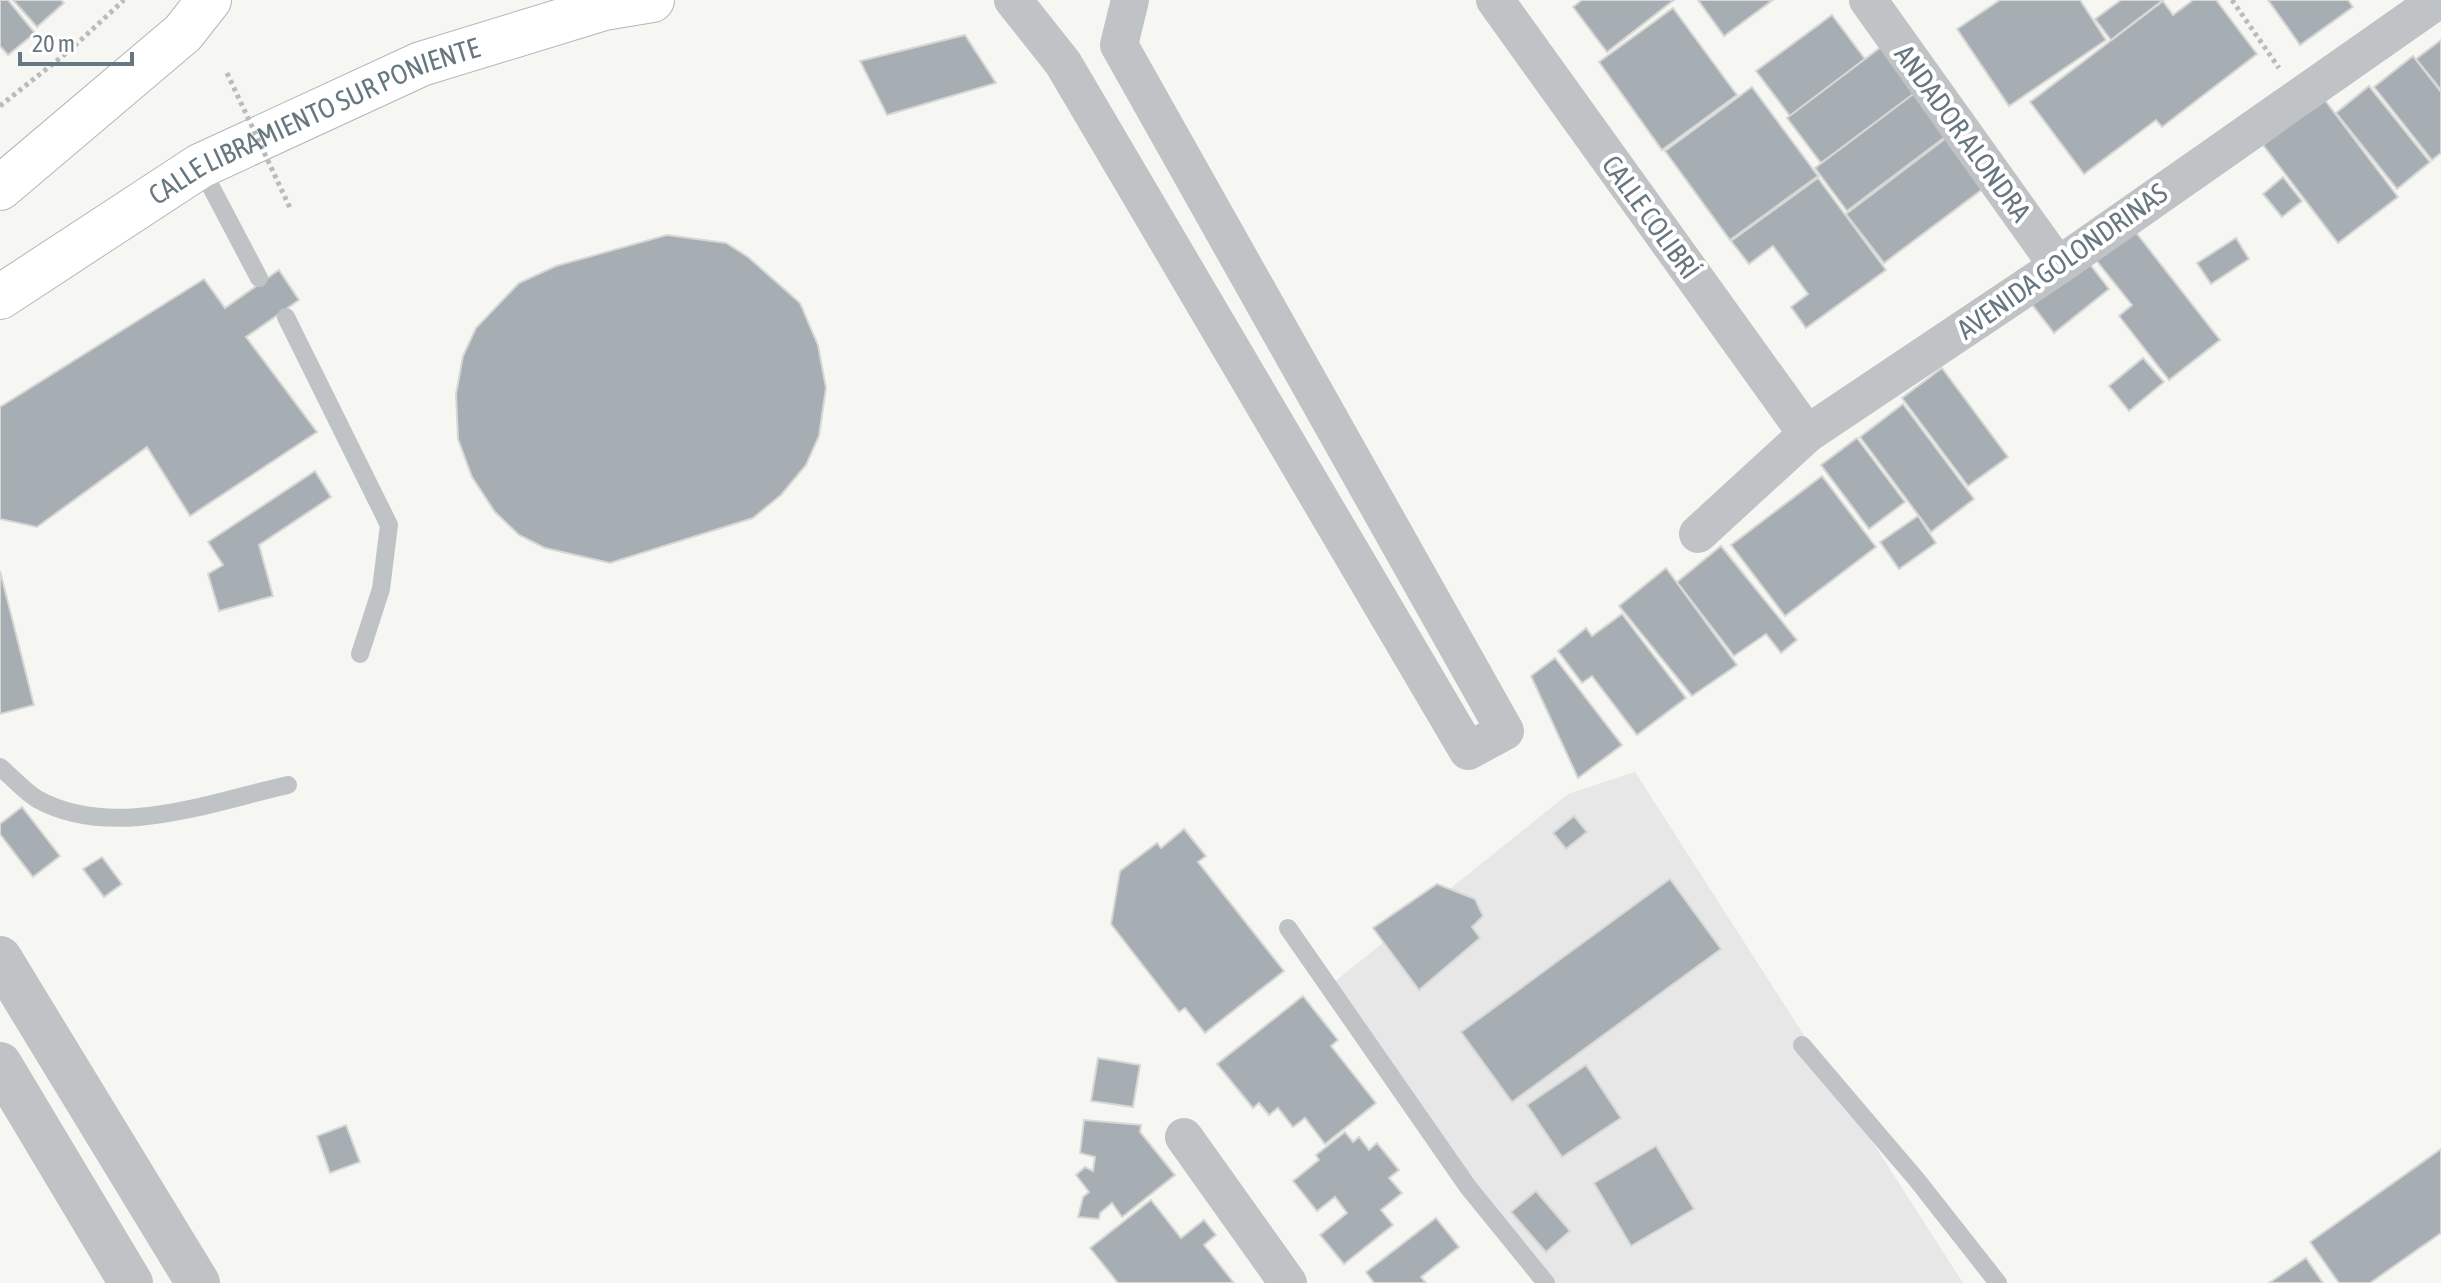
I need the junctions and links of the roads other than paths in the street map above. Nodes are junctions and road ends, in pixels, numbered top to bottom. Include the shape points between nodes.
1 (209, 0) edge
2 (652, 0) edge
3 (1013, 0) edge
4 (1130, 0) edge
5 (1495, 0) edge
6 (1868, 0) edge
7 (2438, 0) edge
8 (200, 166) junction
9 (0, 188) edge
10 (2058, 266) junction
11 (259, 278) dead end
12 (0, 297) edge
13 (286, 317) dead end
14 (1333, 426) junction
15 (1807, 434) junction
16 (1293, 453) junction
17 (1698, 534) dead end
18 (360, 654) dead end
19 (0, 767) edge
20 (288, 785) dead end
21 (1288, 928) dead end
22 (0, 958) edge
23 (1802, 1045) dead end
24 (0, 1064) edge
25 (1184, 1137) dead end
26 (131, 1283) edge
27 (198, 1283) edge
28 (1288, 1283) edge
29 (1546, 1283) edge
30 (1998, 1283) edge

1 - 9 main road via 183,33
2 - 8 main road, CALLE LIBRAMIENTO SUR PONIENTE via 604,8 421,64
3 - 16 street via 1063,63
4 - 14 street via 1119,45
5 - 15 street, CALLE COLIBRÍ
6 - 10 street, ANDADOR ALONDRA
7 - 10 street, AVENIDA GOLONDRINAS
8 - 11 lane
8 - 12 main road, CALLE LIBRAMIENTO SUR PONIENTE
10 - 15 street, AVENIDA GOLONDRINAS
13 - 18 lane via 389,525 381,589
14 - 16 street
14 - 16 street via 1505,731 1468,751
15 - 17 street, AVENIDA GOLONDRINAS
19 - 20 lane via 35,798 109,818 139,817
21 - 29 lane via 1468,1187
22 - 27 street
23 - 30 lane
24 - 26 street
25 - 28 street

